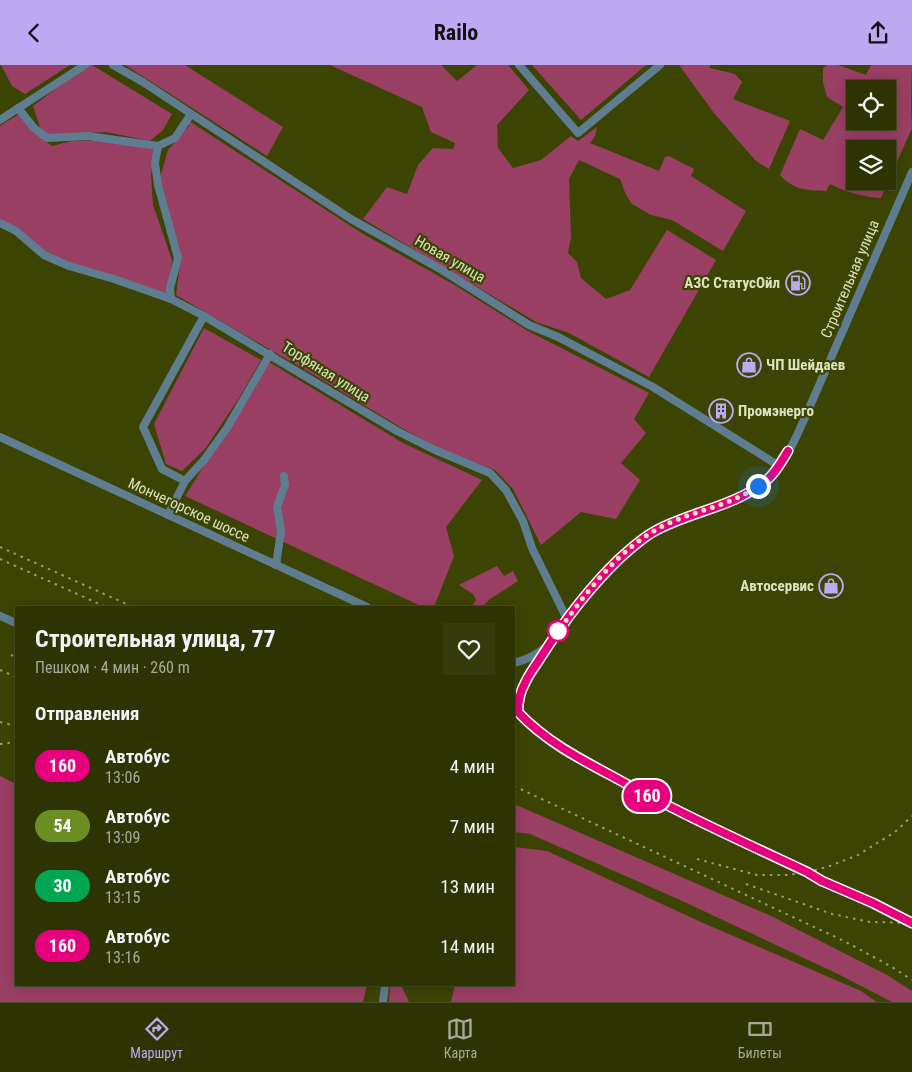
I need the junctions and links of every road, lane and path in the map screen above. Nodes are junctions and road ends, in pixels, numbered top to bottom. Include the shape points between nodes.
1 (86, 65) edge
2 (113, 65) edge
3 (519, 65) edge
4 (660, 65) edge
5 (18, 108) junction
6 (191, 114) junction
7 (0, 120) edge
8 (158, 147) junction
9 (912, 172) edge
10 (0, 223) edge
11 (171, 299) junction
12 (204, 316) junction
13 (270, 354) junction
14 (0, 437) edge
15 (779, 465) junction
16 (284, 476) dead end
17 (185, 481) junction
18 (168, 515) junction
19 (276, 565) junction
20 (365, 606) edge
21 (0, 616) edge
22 (567, 619) junction
23 (15, 623) edge
24 (548, 645) junction
25 (515, 663) edge
26 (516, 709) edge
27 (912, 923) edge
28 (385, 986) edge
29 (383, 1002) edge

1 - 5 street
2 - 6 street, Новая улица
3 - 4 street via 578,133
5 - 7 street
5 - 8 street via 34,128 47,137 88,136
6 - 8 street via 175,138
6 - 15 street, Новая улица via 351,219 530,325 653,387
8 - 11 street via 158,185 178,258 170,288
9 - 15 street, Строительная улица via 807,413
10 - 11 street, Торфяная улица via 16,231 44,255
11 - 12 street, Торфяная улица
12 - 13 street, Торфяная улица
12 - 17 street via 144,427 162,469
13 - 17 street via 227,428
13 - 22 street, Торфяная улица via 397,431 490,473 506,489 523,521 532,548
14 - 18 street, Мончегорское шоссе
15 - 22 street, Строительная улица via 769,478 748,493 652,532 607,571
16 - 19 street via 285,485 277,507 281,531
17 - 18 street
18 - 19 street, Мончегорское шоссе
19 - 20 street, Мончегорское шоссе
21 - 23 street
22 - 24 street, Строительная улица
24 - 25 street via 528,659
24 - 26 street via 525,683
26 - 27 street via 533,728 573,755 663,805
28 - 29 street

